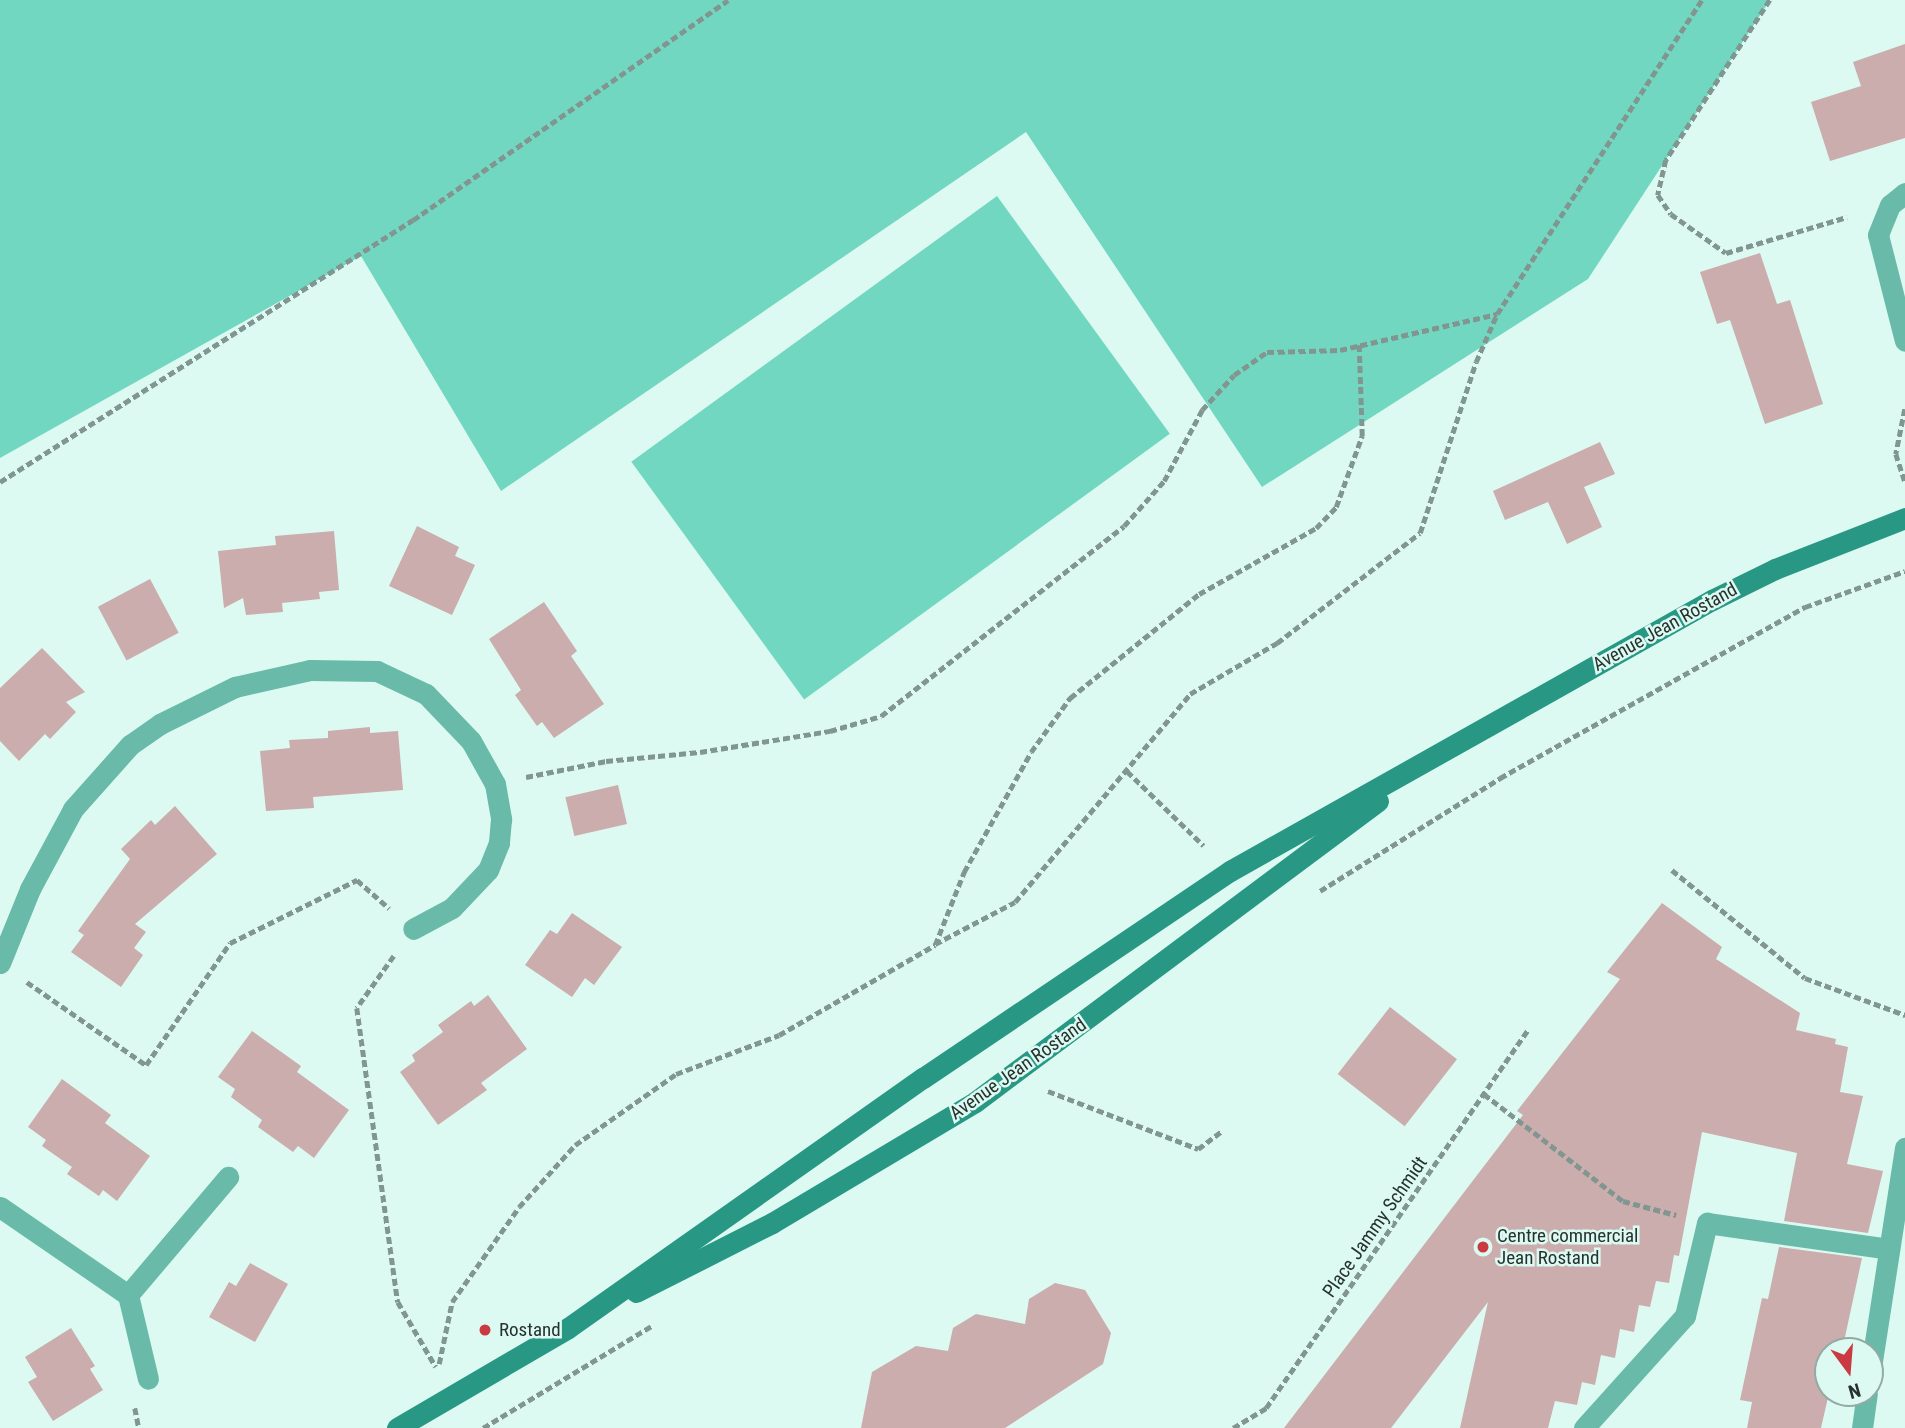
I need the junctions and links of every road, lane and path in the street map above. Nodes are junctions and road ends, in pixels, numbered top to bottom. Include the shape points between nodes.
1 (727, 0) edge
2 (1702, 0) edge
3 (1770, 0) edge
4 (1897, 199) edge
5 (1497, 314) junction
6 (1905, 341) edge
7 (1359, 345) junction
8 (1905, 408) edge
9 (0, 482) edge
10 (1905, 482) edge
11 (1905, 518) edge
12 (1905, 571) edge
13 (1436, 758) junction
14 (1127, 771) junction
15 (495, 784) junction
16 (1672, 870) dead end
17 (1230, 871) junction
18 (1315, 894) dead end
19 (413, 929) junction
20 (934, 945) junction
21 (0, 963) edge
22 (22, 979) dead end
23 (1905, 1015) edge
24 (1528, 1030) dead end
25 (1035, 1086) dead end
26 (1484, 1094) junction
27 (1223, 1130) dead end
28 (1905, 1148) edge
29 (228, 1177) dead end
30 (0, 1207) edge
31 (1707, 1223) junction
32 (1889, 1249) junction
33 (128, 1294) junction
34 (568, 1328) junction
35 (1876, 1337) edge
36 (148, 1379) dead end
37 (1865, 1407) edge
38 (397, 1428) edge
39 (1233, 1428) edge
40 (1584, 1428) edge
41 (1862, 1428) edge

1 - 9 path via 413,220
2 - 5 path
3 - 4 path via 1666,160 1658,195 1671,214 1726,253
4 - 6 street via 1878,235
5 - 7 path
5 - 14 path via 1476,362 1420,533 1277,643 1190,694
7 - 15 path via 1267,352 1234,376 1202,410 1164,481 1124,526 881,716 830,731 700,752 606,761
7 - 20 path via 1362,436 1336,507 1316,528 1199,594 1070,698 1031,752 964,872
8 - 10 path via 1896,454
11 - 13 street, Avenue Jean Rostand via 1775,569 1712,600
12 - 18 path via 1805,607 1500,778
13 - 17 street, Avenue Jean Rostand
13 - 34 street, Avenue Jean Rostand via 975,1102 772,1223
14 - 17 path
14 - 20 path via 1015,902
15 - 19 street via 501,819 499,843 488,870 452,908
15 - 21 street via 471,741 449,714 402,679 357,667 310,670 235,687 160,724 102,772 48,851
16 - 23 path via 1805,978
17 - 34 street, Avenue Jean Rostand via 935,1070
19 - 20 path via 357,1008 398,1302 439,1374 439,1349 452,1302 519,1207 575,1145 676,1074 779,1035
19 - 22 path via 357,880 230,943 146,1065
24 - 26 path, Place Jammy Schmidt
25 - 27 path via 1198,1149
26 - 31 path via 1623,1201
26 - 39 path, Place Jammy Schmidt via 1266,1408
28 - 32 street
29 - 33 street
30 - 33 street
31 - 32 street
31 - 40 street via 1685,1316
32 - 35 street
33 - 36 street
34 - 38 street, Avenue Jean Rostand
37 - 41 street

